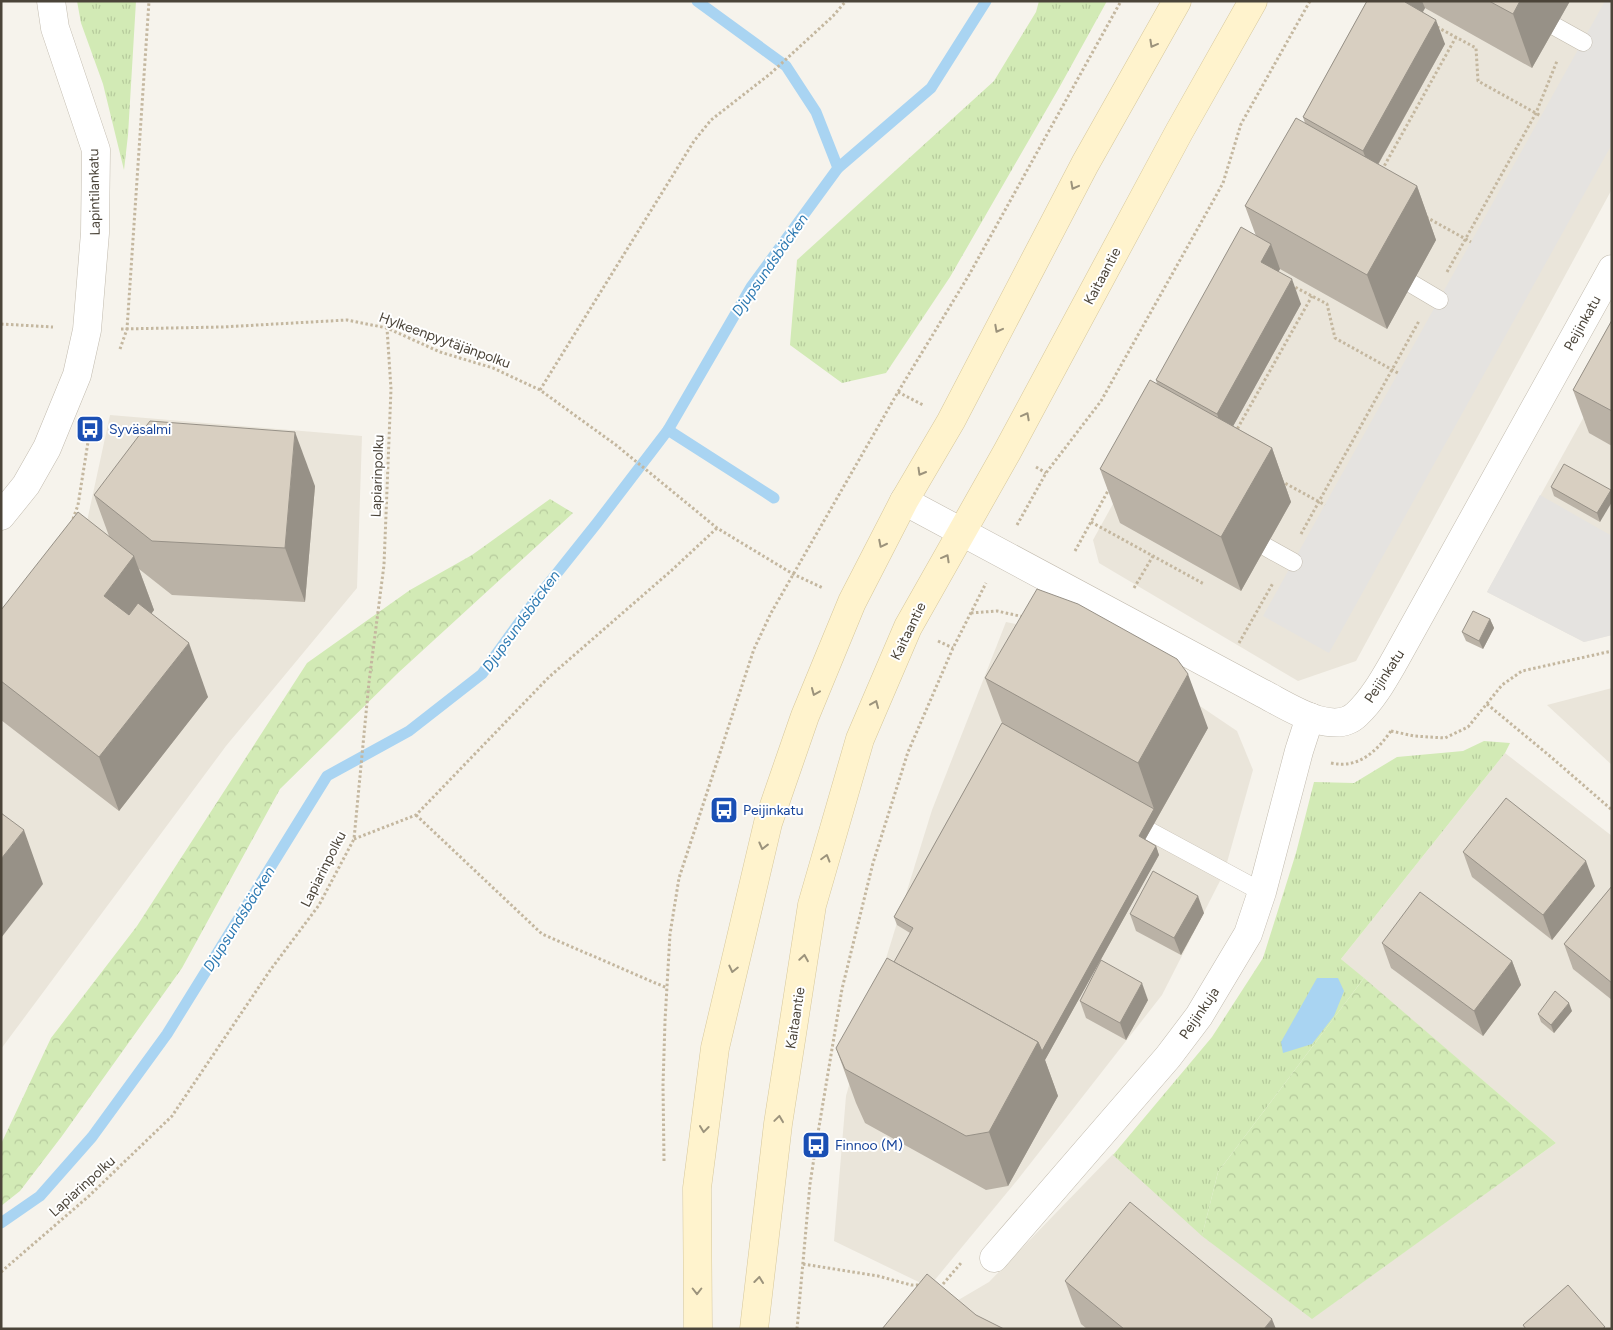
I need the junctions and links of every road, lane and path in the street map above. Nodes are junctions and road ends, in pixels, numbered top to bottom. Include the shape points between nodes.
1 (52, 1) edge
2 (149, 1) edge
3 (846, 1) edge
4 (1121, 1) edge
5 (1177, 1) edge
6 (1253, 1) edge
7 (1310, 1) edge
8 (1433, 25) edge
9 (1562, 30) joint
10 (1456, 37) junction
11 (1583, 42) dead end
12 (1536, 113) junction
13 (1541, 116) dead end
14 (1382, 170) edge
15 (1423, 215) dead end
16 (1466, 239) junction
17 (1471, 242) dead end
18 (1612, 269) edge
19 (1289, 283) edge
20 (1412, 284) dead end
21 (1312, 296) junction
22 (1436, 298) junction
23 (1, 324) edge
24 (55, 327) dead end
25 (127, 328) junction
26 (387, 328) junction
27 (117, 356) dead end
28 (1392, 370) junction
29 (1398, 373) dead end
30 (540, 390) junction
31 (1235, 434) edge
32 (89, 438) dead end
33 (1276, 478) dead end
34 (1110, 488) edge
35 (904, 501) junction
36 (1319, 502) junction
37 (1325, 505) dead end
38 (1026, 508) dead end
39 (1, 516) edge
40 (72, 522) edge
41 (1091, 522) junction
42 (717, 528) junction
43 (961, 532) junction
44 (1266, 547) dead end
45 (1075, 551) dead end
46 (1153, 556) junction
47 (1290, 560) junction
48 (793, 574) junction
49 (1204, 584) edge
50 (1131, 593) dead end
51 (1030, 618) edge
52 (1239, 644) dead end
53 (1612, 651) edge
54 (1487, 704) junction
55 (1310, 717) junction
56 (1330, 763) dead end
57 (1612, 810) edge
58 (416, 815) junction
59 (1149, 831) edge
60 (354, 839) junction
61 (1262, 892) junction
62 (667, 988) junction
63 (665, 1021) dead end
64 (994, 1258) dead end
65 (962, 1262) dead end
66 (803, 1264) junction
67 (1, 1272) edge
68 (935, 1284) edge
69 (927, 1285) edge
70 (698, 1329) edge
71 (754, 1329) edge
72 (797, 1329) edge

1 - 39 street, Lapintilankatu via 55,28 96,150 95,233 87,330 77,375 47,448 26,485
2 - 25 path
3 - 30 path via 770,74 711,120 694,141
4 - 48 path via 969,275
5 -> 35 main road via 1085,164 951,421
43 -> 6 main road, Kaitaantie
7 - 38 path via 1241,124 1223,183 1132,347 1101,401 1046,473
8 - 10 path
9 - 11 lane
9 - 12 path
10 - 12 path via 1476,48 1478,80
10 - 14 path
12 - 13 path
12 - 16 path
15 - 16 path
16 - 17 path
16 - 22 path
18 - 55 street, Peijinkatu via 1371,699 1356,716 1338,723
19 - 21 path
20 - 22 lane
21 - 28 path via 1327,304 1335,338
21 - 31 path
22 - 28 path
23 - 24 path
25 - 26 path, Hylkeenpyytäjänpolku via 347,320
25 - 27 path
26 - 30 path, Hylkeenpyytäjänpolku via 440,352 493,368
26 - 60 path, Lapiarinpolku via 391,389 384,564
28 - 29 path
28 - 36 path
30 - 42 path, Hylkeenpyytäjänpolku via 616,445
32 - 40 path via 78,506
33 - 36 path
34 - 41 path
35 - 43 street, Peijinkatu
35 -> 70 main road via 852,602 805,716 768,823 715,1048 696,1188
36 - 37 path
36 - 47 path
41 - 45 path
41 - 46 path
42 - 48 path, Hylkeenpyytäjänpolku
42 - 58 path via 548,677
43 - 55 street, Peijinkatu
71 -> 43 main road, Kaitaantie via 778,1124 812,905 860,739 908,627
44 - 47 lane
46 - 49 path
46 - 50 path
47 - 52 path
48 - 62 path via 754,649 679,878 670,934
51 - 66 path via 997,611 971,613 908,752 873,863 842,989 810,1184
53 - 54 path via 1522,671 1502,685
54 - 56 path via 1468,727 1444,738 1391,731 1381,745 1359,762
54 - 57 path
55 - 61 street, Peijinkuja
58 - 60 path
58 - 62 path via 542,934
59 - 61 lane
60 - 67 path, Lapiarinpolku via 320,905 271,969 172,1116 89,1196
61 - 64 street, Peijinkuja via 1248,934 1198,1016 1145,1085
62 - 63 path
65 - 68 path via 943,1284
66 - 69 path via 878,1276 911,1285
66 - 72 path

